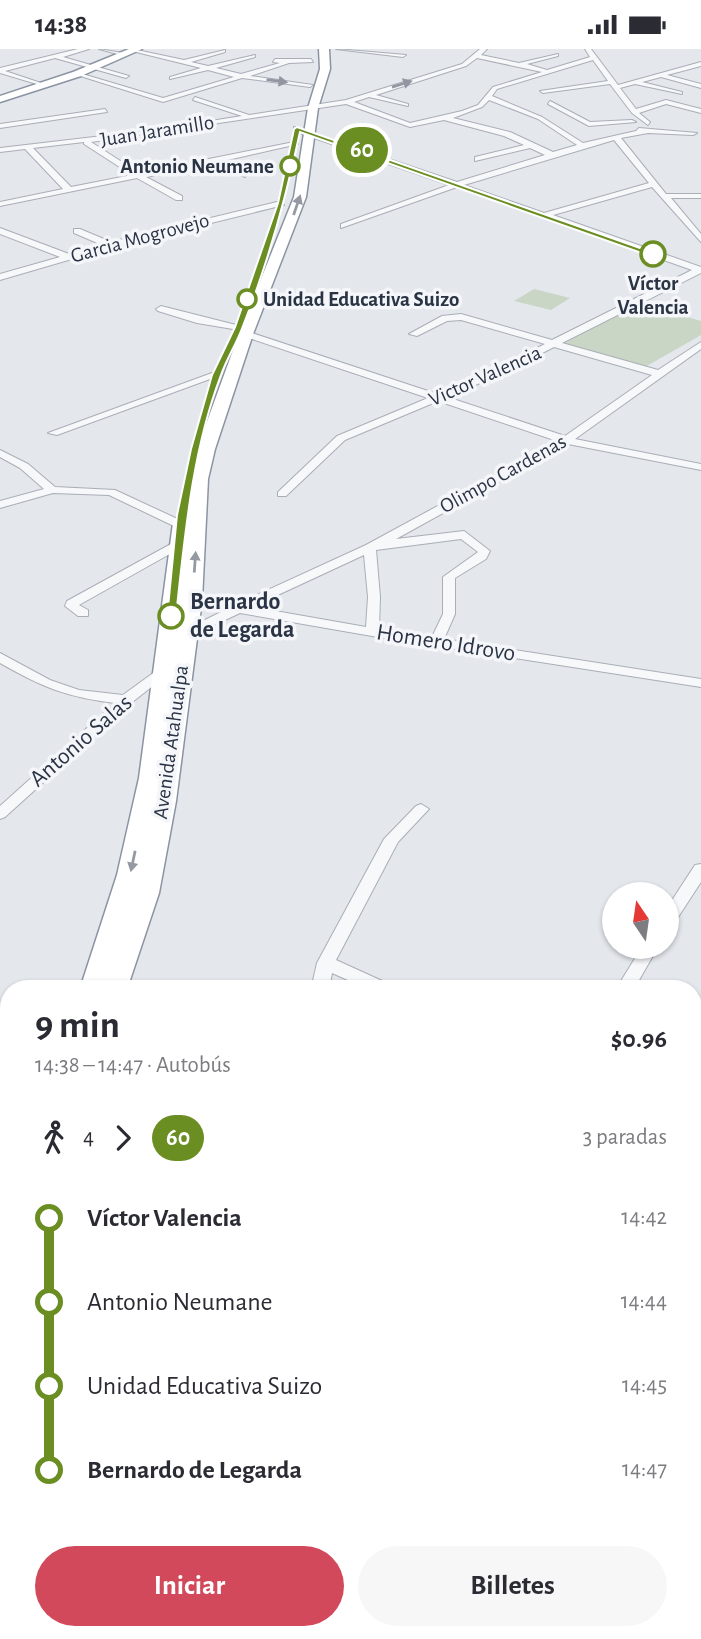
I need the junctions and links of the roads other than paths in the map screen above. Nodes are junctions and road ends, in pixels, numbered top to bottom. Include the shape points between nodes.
1 (86, 49) edge
2 (102, 49) edge
3 (310, 49) edge
4 (321, 49) edge
5 (339, 49) edge
6 (484, 49) edge
7 (588, 49) edge
8 (132, 51) edge
9 (223, 51) edge
10 (237, 52) dead end
11 (403, 55) dead end
12 (556, 55) dead end
13 (253, 56) junction
14 (478, 56) junction
15 (56, 57) junction
16 (593, 58) junction
17 (182, 59) junction
18 (286, 62) junction
19 (316, 63) junction
20 (519, 64) junction
21 (700, 65) edge
22 (92, 68) junction
23 (210, 68) junction
24 (0, 70) edge
25 (410, 71) dead end
26 (546, 71) junction
27 (77, 75) junction
28 (126, 76) dead end
29 (430, 76) junction
30 (662, 76) junction
31 (244, 77) junction
32 (172, 78) dead end
33 (636, 82) junction
34 (310, 85) junction
35 (615, 85) junction
36 (45, 86) junction
37 (701, 86) edge
38 (543, 91) dead end
39 (680, 93) dead end
40 (368, 95) junction
41 (488, 97) junction
42 (0, 99) edge
43 (195, 99) dead end
44 (347, 102) junction
45 (550, 103) dead end
46 (406, 105) dead end
47 (307, 108) junction
48 (105, 111) dead end
49 (701, 111) edge
50 (634, 112) junction
51 (247, 116) junction
52 (444, 118) junction
53 (631, 124) junction
54 (0, 126) edge
55 (650, 127) junction
56 (697, 134) edge
57 (300, 135) junction
58 (617, 138) junction
59 (87, 142) junction
60 (543, 142) dead end
61 (531, 145) junction
62 (43, 146) junction
63 (583, 146) junction
64 (27, 147) junction
65 (0, 150) edge
66 (569, 150) junction
67 (552, 155) junction
68 (213, 159) junction
69 (478, 159) dead end
70 (137, 175) junction
71 (245, 175) dead end
72 (459, 184) junction
73 (655, 184) junction
74 (68, 189) junction
75 (664, 196) junction
76 (701, 197) edge
77 (179, 198) dead end
78 (281, 203) junction
79 (0, 204) edge
80 (545, 215) junction
81 (344, 226) dead end
82 (0, 230) edge
83 (77, 231) dead end
84 (701, 239) edge
85 (110, 245) junction
86 (68, 257) junction
87 (0, 262) edge
88 (700, 268) edge
89 (19, 271) junction
90 (0, 277) edge
91 (161, 309) dead end
92 (242, 331) junction
93 (414, 334) dead end
94 (553, 345) junction
95 (701, 345) edge
96 (660, 373) junction
97 (216, 375) junction
98 (439, 397) junction
99 (53, 433) dead end
100 (566, 440) junction
101 (0, 453) edge
102 (701, 467) edge
103 (52, 490) junction
104 (282, 494) dead end
105 (0, 505) edge
106 (186, 531) junction
107 (373, 546) junction
108 (192, 600) junction
109 (239, 608) junction
110 (83, 613) dead end
111 (188, 632) junction
112 (372, 632) junction
113 (436, 642) junction
114 (0, 657) edge
115 (165, 671) junction
116 (701, 683) edge
117 (126, 700) junction
118 (6, 799) edge
119 (421, 809) dead end
120 (0, 814) edge
121 (701, 869) edge
122 (679, 903) edge
123 (643, 959) edge
124 (326, 963) junction
125 (97, 980) edge
126 (116, 980) edge
127 (322, 980) edge
128 (365, 980) edge
129 (630, 980) edge

1 - 15 street
2 - 8 street
3 - 19 highway, Avenida Atahualpa
4 - 19 highway
5 - 11 street
6 - 14 street
7 - 16 street
8 - 17 street via 169,61
8 - 22 highway
9 - 17 street
10 - 13 street
12 - 20 street
13 - 18 street
13 - 23 street
14 - 20 street
14 - 29 street, Juan Jaramillo
15 - 22 street
15 - 24 street
16 - 26 street
16 - 35 street
17 - 23 street
18 - 19 street
18 - 31 street
19 - 34 highway, Avenida Atahualpa
19 - 47 highway, Avenida Atahualpa via 325,69
20 - 26 street
21 - 30 street
22 - 27 highway
22 - 28 street
23 - 31 street
23 - 32 street
24 - 36 street
25 - 29 street
26 - 41 street via 495,88
27 - 31 street via 163,100
27 - 36 highway
40 -> 29 street, Juan Jaramillo
30 - 33 street
30 - 37 street
31 -> 34 street
33 - 35 street
33 - 39 street
34 - 47 highway, Avenida Atahualpa
35 - 38 street
35 - 50 street
36 - 42 highway
40 - 44 street, Juan Jaramillo
40 - 46 street
41 - 52 street via 480,106
41 - 63 street via 540,118
43 - 51 street
44 - 47 street, Juan Jaramillo
44 - 52 street via 410,125
45 - 53 street via 589,124
47 - 51 street, Juan Jaramillo
47 - 57 highway, Avenida Atahualpa
48 - 54 street
49 - 50 street via 666,102
50 - 53 street
50 - 55 street
51 - 59 street, Juan Jaramillo
52 - 61 street via 486,127
53 - 55 street
53 - 58 street
54 - 62 street via 19,128
55 - 56 street
55 - 58 street
57 - 68 street
57 - 72 street
57 - 78 highway, Avenida Atahualpa
92 -> 57 highway, Avenida Atahualpa via 300,198
58 - 63 street
58 - 73 street
59 - 62 street, Juan Jaramillo
59 - 70 street
60 - 66 street
61 - 67 street
61 - 69 street
62 - 64 street, Juan Jaramillo
63 - 66 street
64 - 65 street, Juan Jaramillo
64 - 74 street
66 - 67 street
67 - 72 street
68 - 70 street
68 - 71 street
70 - 74 street
70 - 77 street
72 - 80 street
72 - 81 street
73 - 75 street
73 - 80 street
74 - 79 street
75 - 76 street
75 - 84 street
78 - 85 street, Garcia Mogrovejo
78 - 92 highway, Avenida Atahualpa
80 - 88 street
82 - 86 street
83 - 85 street
85 - 86 street, Garcia Mogrovejo
86 - 89 street, Garcia Mogrovejo
87 - 89 street
88 - 94 street, Victor Valencia
89 - 90 street, Garcia Mogrovejo
91 - 92 street
92 - 97 highway, Avenida Atahualpa
92 - 98 street
92 - 106 highway, Avenida Atahualpa
93 - 94 street via 445,319 461,317
94 - 96 street
94 - 98 street, Victor Valencia
95 - 96 street, Olimpo Cardenas
96 - 100 street, Olimpo Cardenas
97 - 99 street
97 - 106 highway, Avenida Atahualpa via 194,457
98 - 100 street
98 - 104 street, Victor Valencia via 341,438
100 - 102 street
100 - 107 street, Olimpo Cardenas
101 - 103 street
103 - 105 street
103 - 106 street via 111,492
108 -> 106 highway, Avenida Atahualpa
106 - 110 street via 72,604
106 - 115 highway, Avenida Atahualpa
107 - 109 street
107 - 112 street
107 - 113 street via 464,535 484,551 449,577 449,614
108 - 109 street, Homero Idrovo
108 - 111 highway, Avenida Atahualpa
109 - 111 street
109 - 112 street, Homero Idrovo
111 - 126 highway, Avenida Atahualpa via 146,893
112 - 113 street, Homero Idrovo
113 - 116 street, Homero Idrovo
114 - 117 street via 45,683 77,694
115 - 117 street, Antonio Salas
115 -> 125 highway, Avenida Atahualpa via 151,778 132,863
117 - 118 street, Antonio Salas
118 - 120 street, Antonio Salas
119 - 124 street via 392,839
121 - 122 street
123 - 129 street
124 - 127 street
124 - 128 street

